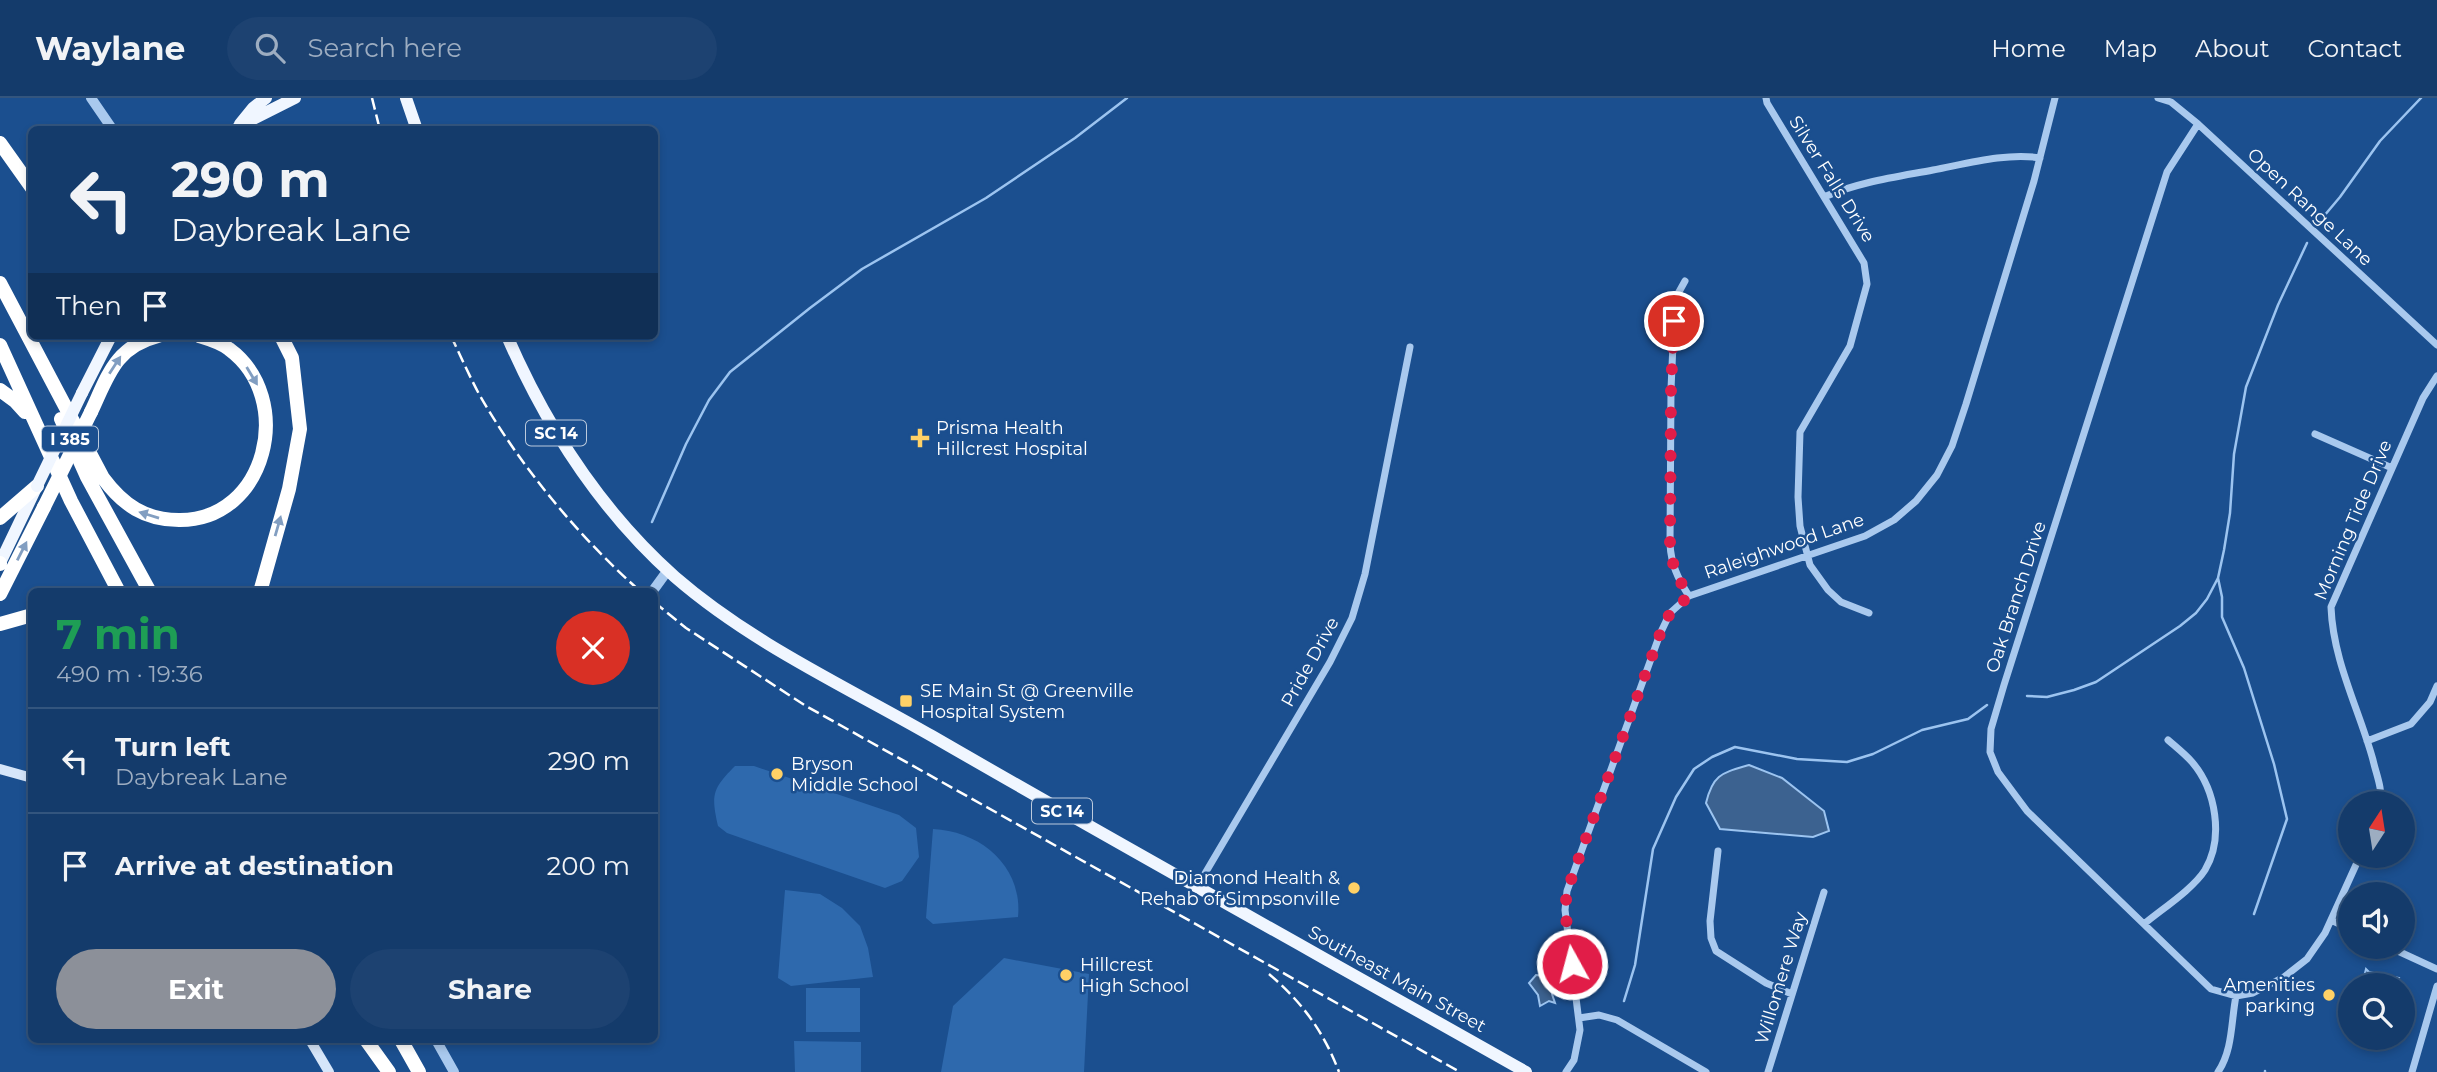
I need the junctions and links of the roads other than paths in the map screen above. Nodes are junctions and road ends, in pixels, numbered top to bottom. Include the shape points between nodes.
1 (91, 98) edge
2 (266, 98) edge
3 (295, 98) edge
4 (406, 98) edge
5 (1766, 98) edge
6 (2055, 98) edge
7 (2158, 98) edge
8 (2198, 124) junction
9 (110, 126) edge
10 (239, 126) edge
11 (241, 126) edge
12 (416, 126) edge
13 (0, 143) edge
14 (2040, 158) junction
15 (28, 182) edge
16 (1824, 197) junction
17 (1685, 281) dead end
18 (0, 282) edge
19 (28, 335) edge
20 (30, 340) edge
21 (109, 340) edge
22 (146, 340) edge
23 (209, 340) edge
24 (284, 340) edge
25 (509, 340) edge
26 (0, 345) edge
27 (2437, 345) edge
28 (1410, 347) dead end
29 (2437, 376) edge
30 (0, 390) edge
31 (38, 429) junction
32 (2315, 433) dead end
33 (2392, 468) junction
34 (37, 486) junction
35 (0, 518) edge
36 (1807, 556) junction
37 (0, 564) edge
38 (668, 570) junction
39 (117, 588) edge
40 (148, 588) edge
41 (261, 588) edge
42 (655, 588) edge
43 (0, 594) edge
44 (1689, 596) junction
45 (1868, 614) dead end
46 (28, 616) edge
47 (0, 624) edge
48 (2437, 686) edge
49 (2168, 740) dead end
50 (2367, 741) junction
51 (0, 769) edge
52 (28, 777) edge
53 (2381, 791) edge
54 (1718, 851) dead end
55 (2355, 868) edge
56 (1197, 887) junction
57 (1824, 892) dead end
58 (2331, 920) junction
59 (2338, 923) edge
60 (2144, 924) junction
61 (2415, 959) edge
62 (2437, 969) edge
63 (2437, 986) edge
64 (1792, 994) junction
65 (2236, 996) junction
66 (1579, 1018) junction
67 (312, 1043) edge
68 (368, 1043) edge
69 (374, 1043) edge
70 (404, 1043) edge
71 (438, 1043) edge
72 (329, 1072) edge
73 (390, 1072) edge
74 (419, 1072) edge
75 (454, 1072) edge
76 (1526, 1072) edge
77 (1566, 1072) edge
78 (1706, 1072) edge
79 (1768, 1072) edge
80 (2218, 1072) edge
81 (2412, 1072) edge

1 - 9 street
2 - 10 main road
3 - 11 main road
4 - 12 main road
5 - 16 street, Silver Falls Drive
6 - 14 street, Raleighwood Lane
7 - 8 street, Open Range Lane
8 - 27 street, Open Range Lane
8 - 60 street, Oak Branch Drive via 2167,172 1991,729 1990,752 1998,772 2027,811
13 - 15 highway
14 - 16 street via 1962,164 1860,184
14 - 36 street, Raleighwood Lane via 1966,404 1937,475 1894,520 1865,536
16 - 36 street, Silver Falls Drive via 1864,262 1867,284 1850,346 1800,432 1798,497
17 - 44 street via 1675,299 1670,544 1671,560
19 -> 18 highway
18 - 40 highway, I 385 via 87,477
23 -> 20 highway via 229,348 257,383 266,419 265,448 244,490 210,515 192,520 143,514 117,497
21 - 34 main road, bridge
43 -> 22 highway, bridge via 116,359
41 -> 24 highway via 289,489 300,429 292,358
25 - 38 main road, Southeast Main Street / SC 14 via 535,397 590,483
26 - 31 highway, I 385
28 - 56 street, Pride Drive via 1365,574 1352,618 1331,662
29 - 33 street, Morning Tide Drive
30 - 31 highway
31 - 39 highway, I 385
32 - 33 street
33 - 50 street, Morning Tide Drive via 2330,607 2332,633
34 - 35 highway
34 - 37 main road
36 - 44 street, Raleighwood Lane
36 - 45 street, Silver Falls Drive via 1828,590 1841,602
38 - 42 street
38 - 56 main road, Southeast Main Street / SC 14 via 764,641
44 - 66 street, Raleighwood Lane via 1670,613 1660,634 1567,891 1565,910
46 - 47 highway
48 - 50 street via 2411,724
49 - 60 street via 2194,764 2215,813 2217,836 2204,872
50 - 53 street, Morning Tide Drive
51 - 52 main road
54 - 64 street via 1710,921 1716,951
55 - 58 street
56 - 76 main road, Southeast Main Street / SC 14
57 - 64 street, Willomere Way
58 - 59 street
58 - 65 street via 2306,958 2284,977
60 - 65 street, Oak Branch Drive via 2211,989
61 - 62 street
63 - 81 street
64 - 79 street, Willomere Way
65 - 80 street via 2229,1044
66 - 77 street, Raleighwood Lane via 1574,1059
66 - 78 street via 1599,1015 1617,1020
67 - 72 main road
68 - 73 highway
69 - 73 highway
70 - 74 highway
71 - 75 street

